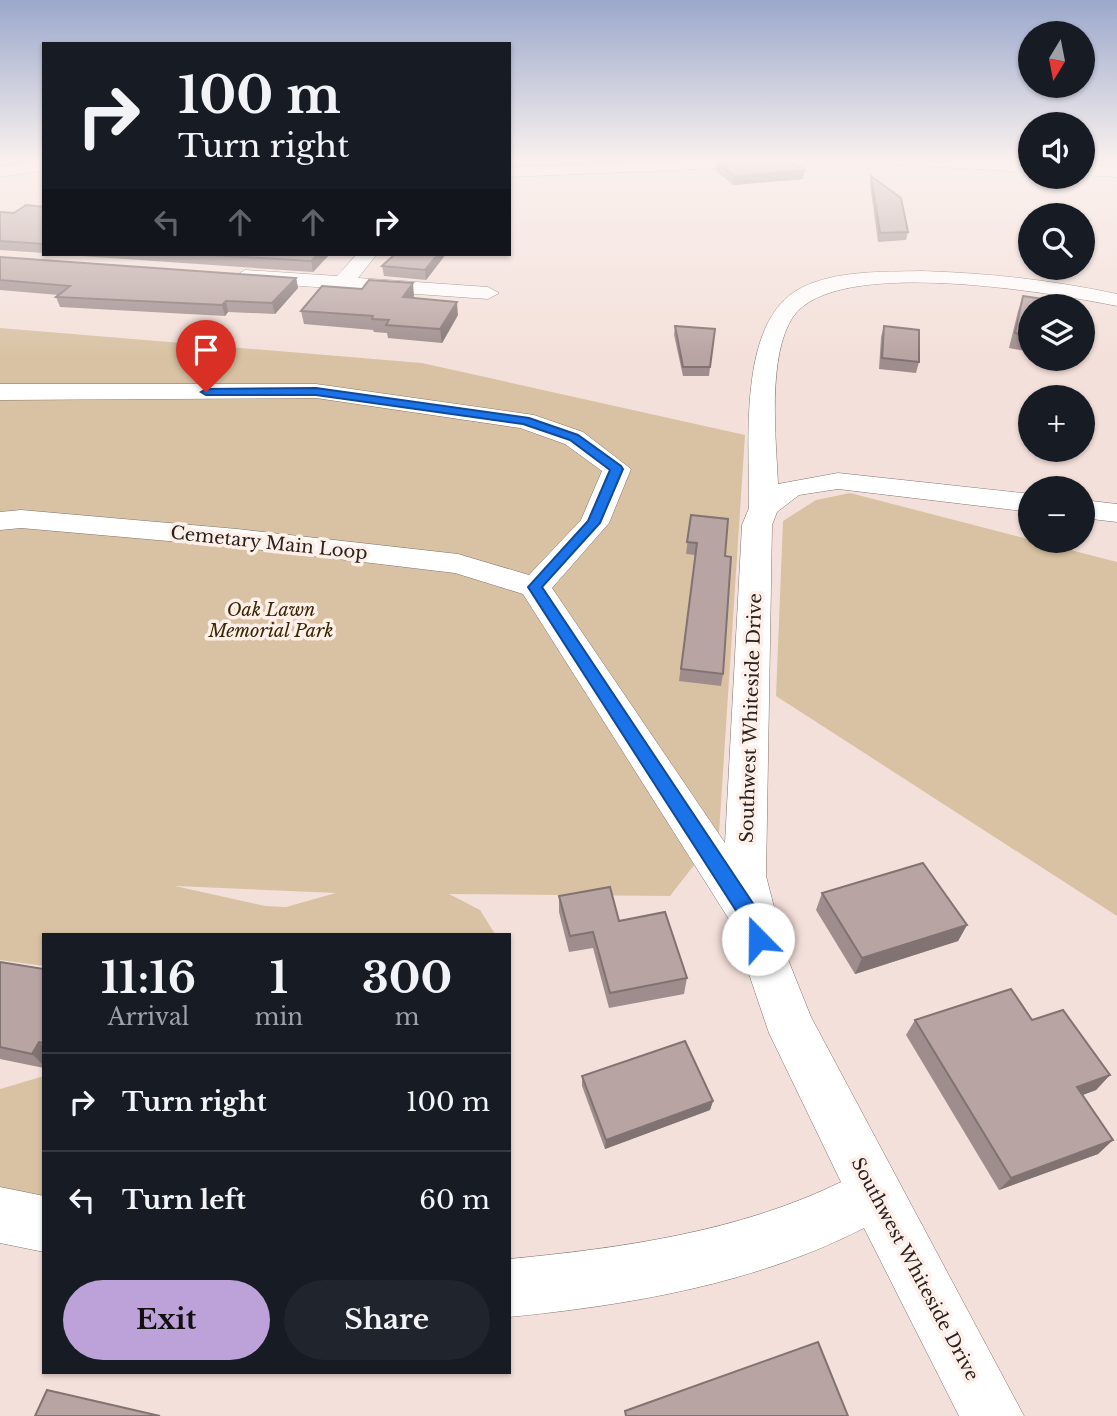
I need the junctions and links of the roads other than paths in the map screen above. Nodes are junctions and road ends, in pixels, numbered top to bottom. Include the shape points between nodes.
1 (365, 256) edge
2 (222, 274) edge
3 (342, 284) junction
4 (488, 293) dead end
5 (1117, 300) edge
6 (0, 392) edge
7 (1018, 502) edge
8 (764, 508) junction
9 (1095, 510) edge
10 (1117, 513) edge
11 (0, 521) edge
12 (535, 587) junction
13 (751, 917) junction
14 (876, 1193) junction
15 (0, 1215) edge
16 (42, 1223) edge
17 (511, 1287) edge
18 (992, 1416) edge

1 - 3 street
2 - 3 street
3 - 4 street
5 - 8 street, Southwest Whiteside Drive via 1044,287 916,278 849,281 806,293 784,314 772,338 765,410
6 - 12 street via 316,391 525,421 574,438 617,469 594,523
7 - 8 street via 838,481 791,488
8 - 13 street, Southwest Whiteside Drive via 757,525 745,876
9 - 10 street
11 - 12 street, Cemetary Main Loop via 237,538 458,564
12 - 13 street
13 - 14 street, Southwest Whiteside Drive via 771,984 818,1086
14 - 17 street via 794,1232 671,1264
14 - 18 street, Southwest Whiteside Drive
15 - 16 street

